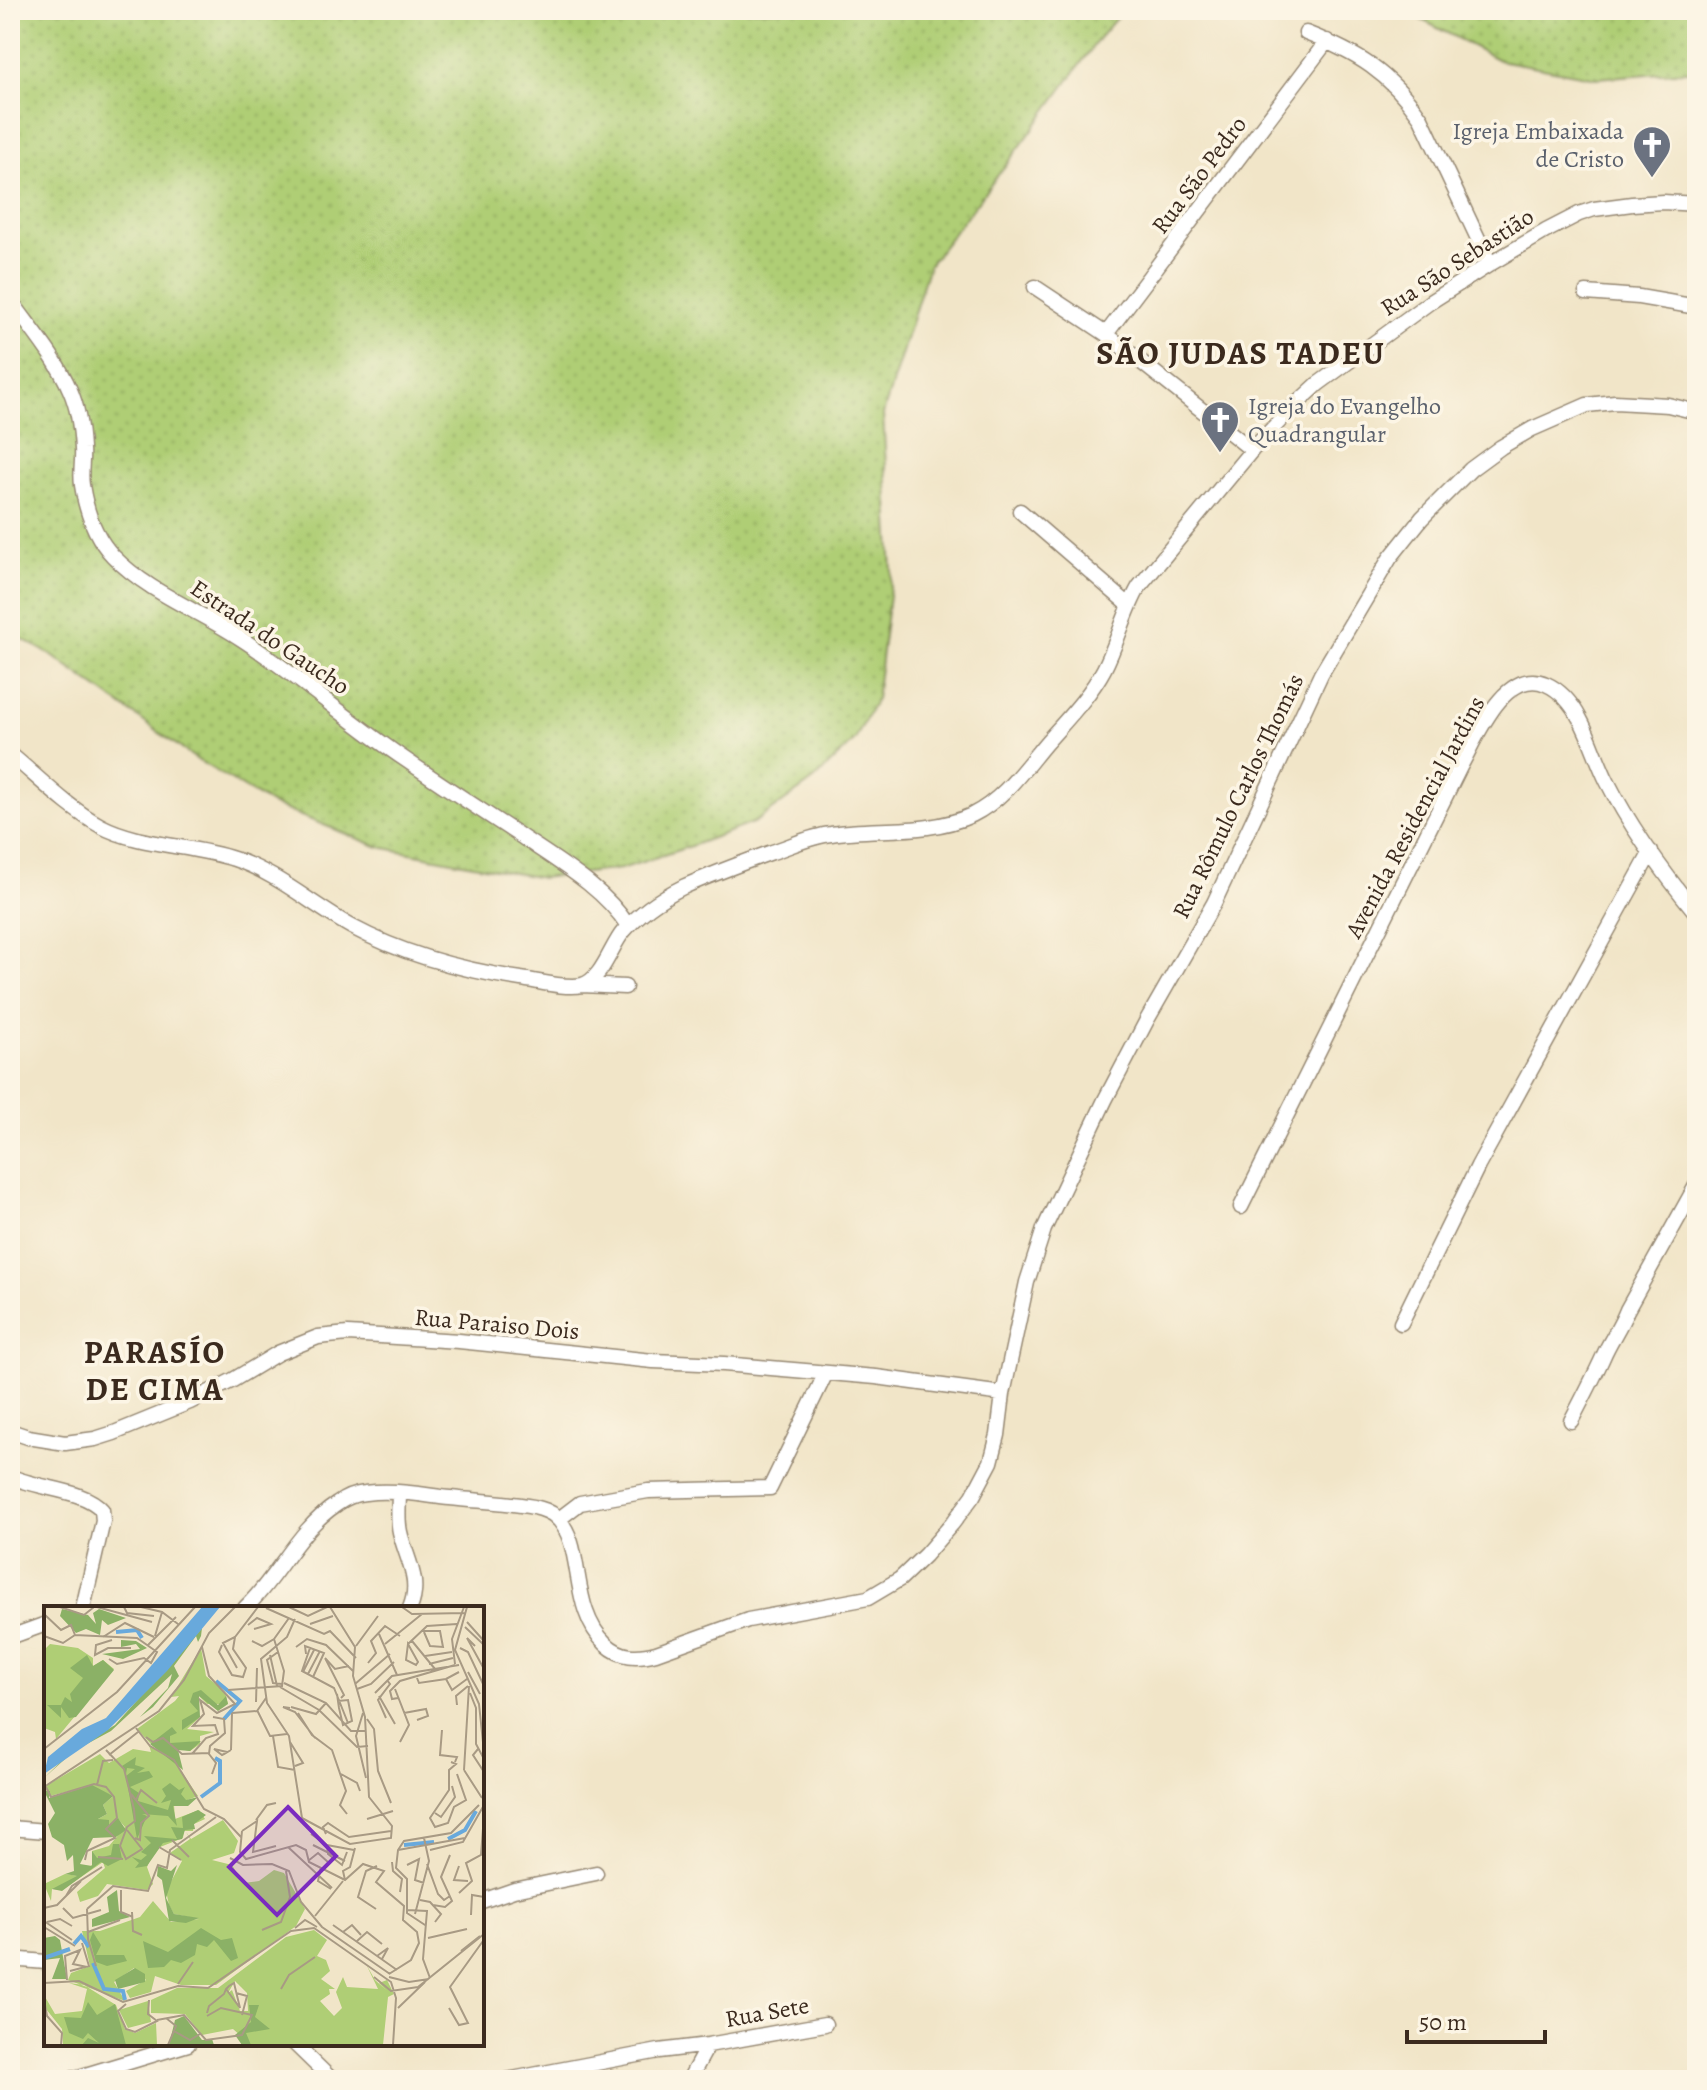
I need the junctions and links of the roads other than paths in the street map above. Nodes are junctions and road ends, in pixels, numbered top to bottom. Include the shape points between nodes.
1 (1306, 33) dead end
2 (1327, 41) junction
3 (1697, 204) edge
4 (1490, 264) junction
5 (1035, 287) dead end
6 (1586, 293) dead end
7 (10, 299) edge
8 (1697, 307) edge
9 (1106, 334) junction
10 (1697, 412) edge
11 (1252, 450) junction
12 (1020, 511) dead end
13 (1129, 605) junction
14 (10, 754) edge
15 (1651, 852) junction
16 (1697, 914) edge
17 (628, 926) junction
18 (582, 985) junction
19 (625, 987) dead end
20 (1697, 1184) edge
21 (1241, 1207) dead end
22 (1401, 1323) dead end
23 (826, 1373) junction
24 (1003, 1394) junction
25 (1571, 1421) dead end
26 (10, 1431) edge
27 (10, 1476) edge
28 (399, 1493) junction
29 (559, 1519) junction
30 (83, 1606) edge
31 (247, 1606) edge
32 (411, 1606) edge
33 (44, 1625) edge
34 (10, 1637) edge
35 (10, 1828) edge
36 (44, 1831) edge
37 (596, 1873) dead end
38 (484, 1900) edge
39 (10, 1959) edge
40 (44, 1962) edge
41 (825, 2024) dead end
42 (708, 2045) junction
43 (181, 2046) edge
44 (297, 2046) edge
45 (69, 2080) edge
46 (332, 2080) edge
47 (507, 2080) edge
48 (689, 2080) edge

1 - 2 street
2 - 4 street via 1384,74 1410,102
2 - 9 street, Rua São Pedro
3 - 4 street, Rua São Sebastião via 1594,209
4 - 11 street, Rua São Sebastião via 1318,384
5 - 9 street
6 - 8 street
7 - 17 street, Estrada do Gaucho via 70,389 79,420 88,510 99,540 115,557 137,578 238,636 403,758 551,856 605,897
9 - 11 street
10 - 24 street, Rua Rômulo Carlos Thomás via 1615,402 1587,405 1532,429 1471,469 1390,558 1321,674 1214,903 1105,1100 1044,1229
11 - 13 street, Rua São Sebastião
12 - 13 street
13 - 17 street, Rua São Sebastião via 1096,682 997,799 958,821 808,839 683,888
14 - 18 street via 111,831 232,858 282,882 354,928 402,949 471,971
15 - 16 street, Avenida Residencial Jardins
15 - 21 street, Avenida Residencial Jardins via 1608,782 1569,701 1540,681 1508,691 1461,765
15 - 22 street via 1478,1166
17 - 18 street, Rua São Sebastião via 598,972
18 - 19 street
20 - 25 street
23 - 24 street, Rua Paraiso Dois
23 - 26 street, Rua Paraiso Dois via 332,1335 278,1353 211,1392 104,1436 65,1443
23 - 29 street via 770,1488 648,1491 580,1503
24 - 29 street, Rua Rômulo Carlos Thomás via 991,1462 973,1496 900,1579 855,1602 748,1620 645,1656 619,1654 602,1641 590,1621 569,1537
27 - 30 street via 90,1500 102,1510
28 - 29 street via 536,1507
28 - 31 street via 365,1493 339,1503 303,1534
28 - 32 street via 398,1527 415,1580
33 - 34 street
35 - 36 street
37 - 38 street
39 - 40 street
41 - 42 street, Rua Sete
42 - 47 street
42 - 48 street, Rua Sete
43 - 45 street
44 - 46 street

